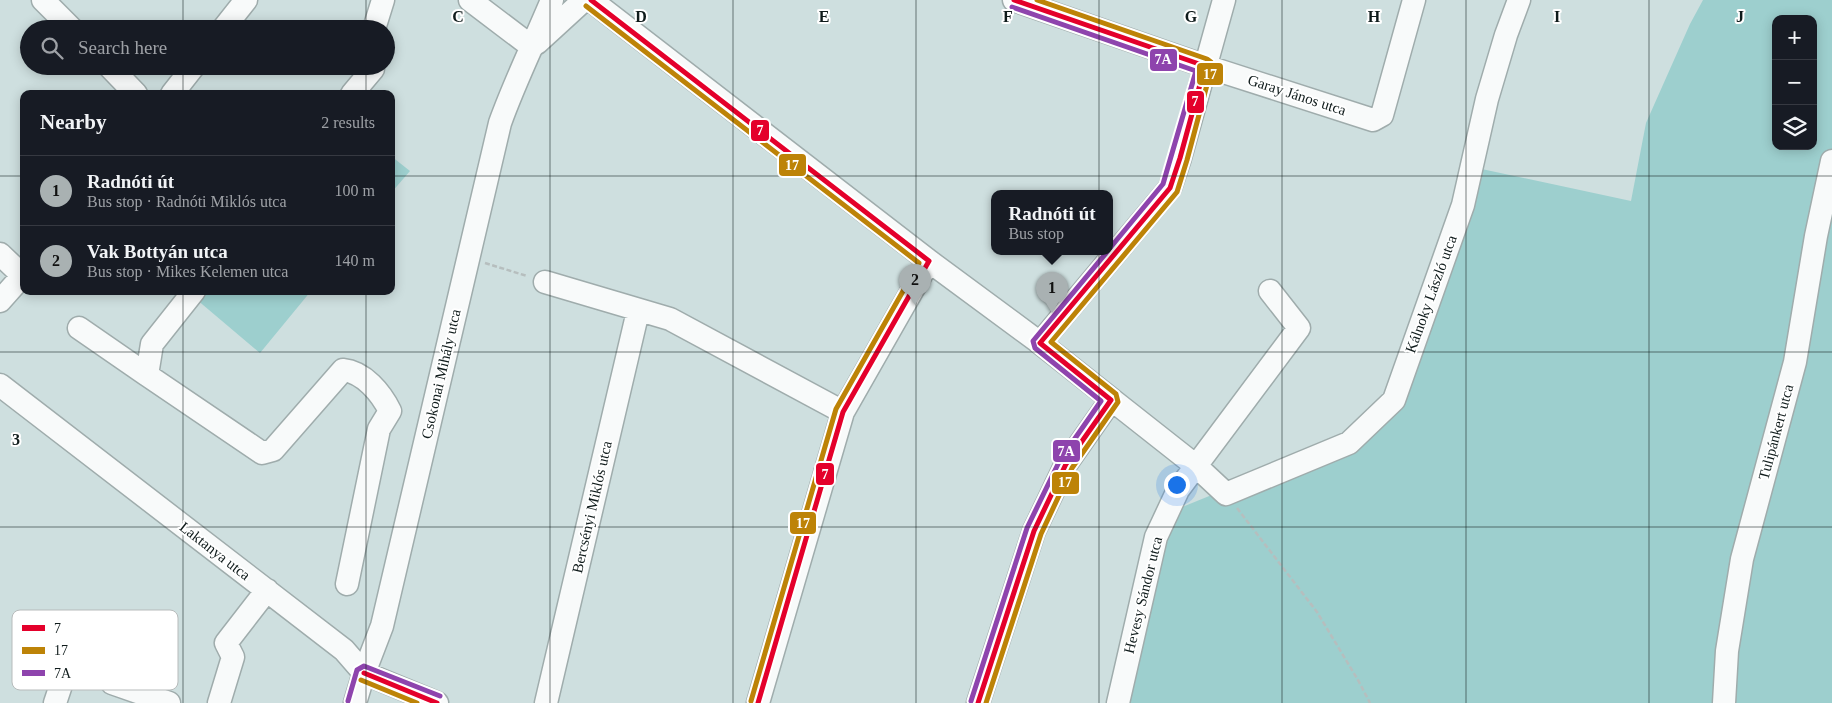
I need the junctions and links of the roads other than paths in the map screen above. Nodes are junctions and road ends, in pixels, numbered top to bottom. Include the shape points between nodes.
1 (43, 0) edge
2 (246, 0) edge
3 (383, 0) edge
4 (470, 0) edge
5 (552, 0) edge
6 (584, 0) edge
7 (591, 0) edge
8 (1014, 0) edge
9 (1224, 0) edge
10 (1414, 0) edge
11 (1519, 0) edge
12 (63, 20) edge
13 (230, 20) edge
14 (377, 20) edge
15 (532, 47) junction
16 (1205, 66) junction
17 (118, 75) edge
18 (187, 75) edge
19 (368, 75) edge
20 (132, 90) edge
21 (175, 90) edge
22 (355, 90) edge
23 (1832, 161) edge
24 (0, 254) edge
25 (929, 261) junction
26 (20, 271) edge
27 (20, 278) edge
28 (545, 282) road end
29 (1270, 291) dead end
30 (191, 295) edge
31 (0, 301) edge
32 (638, 311) junction
33 (80, 328) dead end
34 (1040, 343) junction
35 (152, 344) junction
36 (120, 356) junction
37 (147, 375) junction
38 (0, 386) edge
39 (1112, 400) junction
40 (843, 412) junction
41 (1196, 466) junction
42 (347, 584) dead end
43 (267, 590) junction
44 (364, 672) junction
45 (59, 690) edge
46 (132, 690) edge
47 (55, 703) edge
48 (169, 703) edge
49 (219, 703) edge
50 (356, 703) edge
51 (437, 703) edge
52 (546, 703) edge
53 (758, 703) edge
54 (978, 703) edge
55 (1118, 703) edge
56 (1724, 703) edge

1 - 12 street
2 - 13 street
3 - 14 street
4 - 15 street
5 - 15 street, Csokonai Mihály utca
6 - 15 street
7 - 25 street
8 - 16 street, Garay János utca
9 - 16 street
10 - 16 street, Garay János utca via 1382,115 1373,120
11 - 41 street, Kálnoky László utca via 1488,98 1463,205 1394,400 1349,443 1226,494
15 - 44 street, Csokonai Mihály utca via 500,123 382,626
16 - 34 street via 1170,188
17 - 20 street
18 - 21 street
19 - 22 street
23 - 56 street, Tulipánkert utca via 1795,362 1742,559 1727,651
24 - 26 street
25 - 34 street
25 - 40 street
27 - 31 street
28 - 32 street
29 - 41 street, Hevesy Sándor utca via 1299,328
30 - 35 street
32 - 40 street via 670,319
32 - 52 street, Bercsényi Miklós utca
33 - 36 street
34 - 39 street
35 - 36 street
35 - 37 street
36 - 37 street
37 - 42 street via 262,453 273,450 344,370 354,371 382,394 390,411 379,429
38 - 43 street, Laktanya utca
39 - 41 street
39 - 54 street via 1066,464 1034,531
40 - 53 street
41 - 55 street, Hevesy Sándor utca via 1178,490 1156,538
43 - 44 street, Laktanya utca via 344,650
43 - 49 street via 226,642 233,657
44 - 50 street, Csokonai Mihály utca
44 - 51 street, Laktanya utca
45 - 47 street
46 - 48 street

